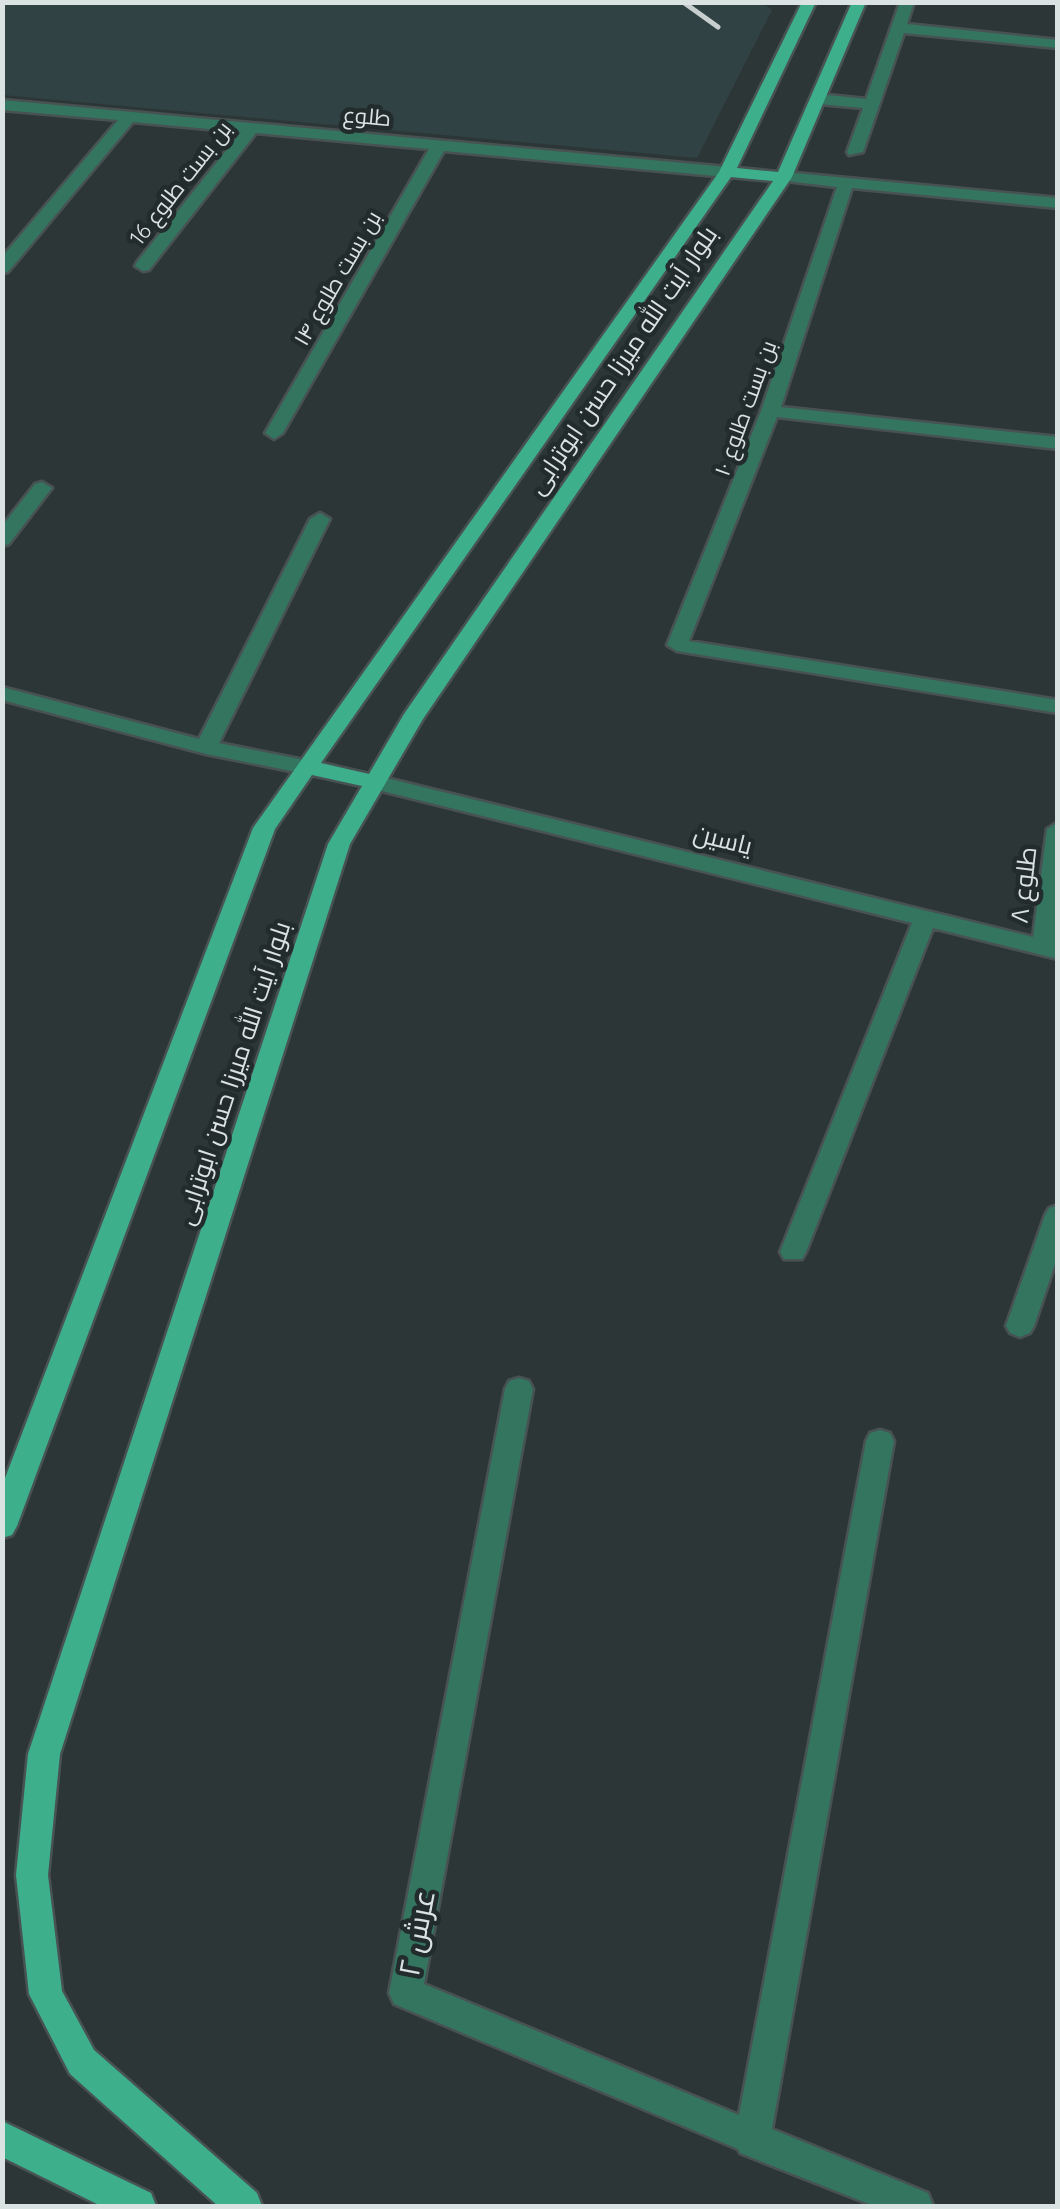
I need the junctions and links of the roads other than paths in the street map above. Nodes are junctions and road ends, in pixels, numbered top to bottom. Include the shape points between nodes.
1 (810, 2) edge
2 (859, 2) edge
3 (907, 2) edge
4 (898, 28) junction
5 (1058, 44) edge
6 (818, 100) junction
7 (870, 104) junction
8 (2, 105) edge
9 (130, 116) junction
10 (252, 128) junction
11 (439, 146) junction
12 (855, 152) dead end
13 (727, 172) junction
14 (784, 178) junction
15 (846, 184) junction
16 (1058, 203) edge
17 (143, 266) dead end
18 (2, 268) edge
19 (770, 411) junction
20 (274, 434) dead end
21 (1058, 442) edge
22 (42, 488) dead end
23 (320, 520) dead end
24 (2, 540) edge
25 (2, 694) edge
26 (1058, 707) edge
27 (206, 747) junction
28 (306, 767) junction
29 (374, 782) junction
30 (1058, 829) edge
31 (926, 918) junction
32 (1051, 949) edge
33 (1058, 1214) edge
34 (793, 1252) dead end
35 (1020, 1326) dead end
36 (519, 1389) dead end
37 (880, 1441) dead end
38 (2, 1526) edge
39 (2, 2138) edge
40 (752, 2141) junction
41 (138, 2206) edge
42 (244, 2206) edge
43 (916, 2206) edge

1 - 13 main road, بلوار آیت الله میرزا حسن ابوترابی
2 - 6 main road, بلوار آیت الله میرزا حسن ابوترابی
3 - 4 street
4 - 5 street
4 - 7 street
6 - 7 street
6 - 14 main road, بلوار آیت الله میرزا حسن ابوترابی
7 - 12 street
8 - 9 street, طلوع
9 - 10 street, طلوع
9 - 18 street
10 - 11 street, طلوع
10 - 17 street, بن بست طلوع 16
11 - 13 street, طلوع
11 - 20 street, بن بست طلوع ۱۴
13 - 14 main road
13 - 28 main road, بلوار آیت الله میرزا حسن ابوترابی
14 - 15 street
14 - 29 main road, بلوار آیت الله میرزا حسن ابوترابی
15 - 16 street
15 - 19 street, بن بست طلوع ۱۰
19 - 21 street
19 - 26 street, بن بست طلوع ۱۰ via 677,644
22 - 24 street
23 - 27 street
25 - 27 street
27 - 28 street
28 - 29 main road
28 - 38 main road, بلوار آیت الله میرزا حسن ابوترابی via 264,828
29 - 31 street, یاسین
29 - 42 main road, بلوار آیت الله میرزا حسن ابوترابی via 339,844 44,1754 32,1875 46,1994 82,2062
30 - 32 street, طلوع ۸
31 - 32 street, یاسین
31 - 34 street
33 - 35 street
36 - 40 street, عرش ۲ via 406,1994
37 - 40 street
39 - 41 main road
40 - 43 street, عرش ۲

